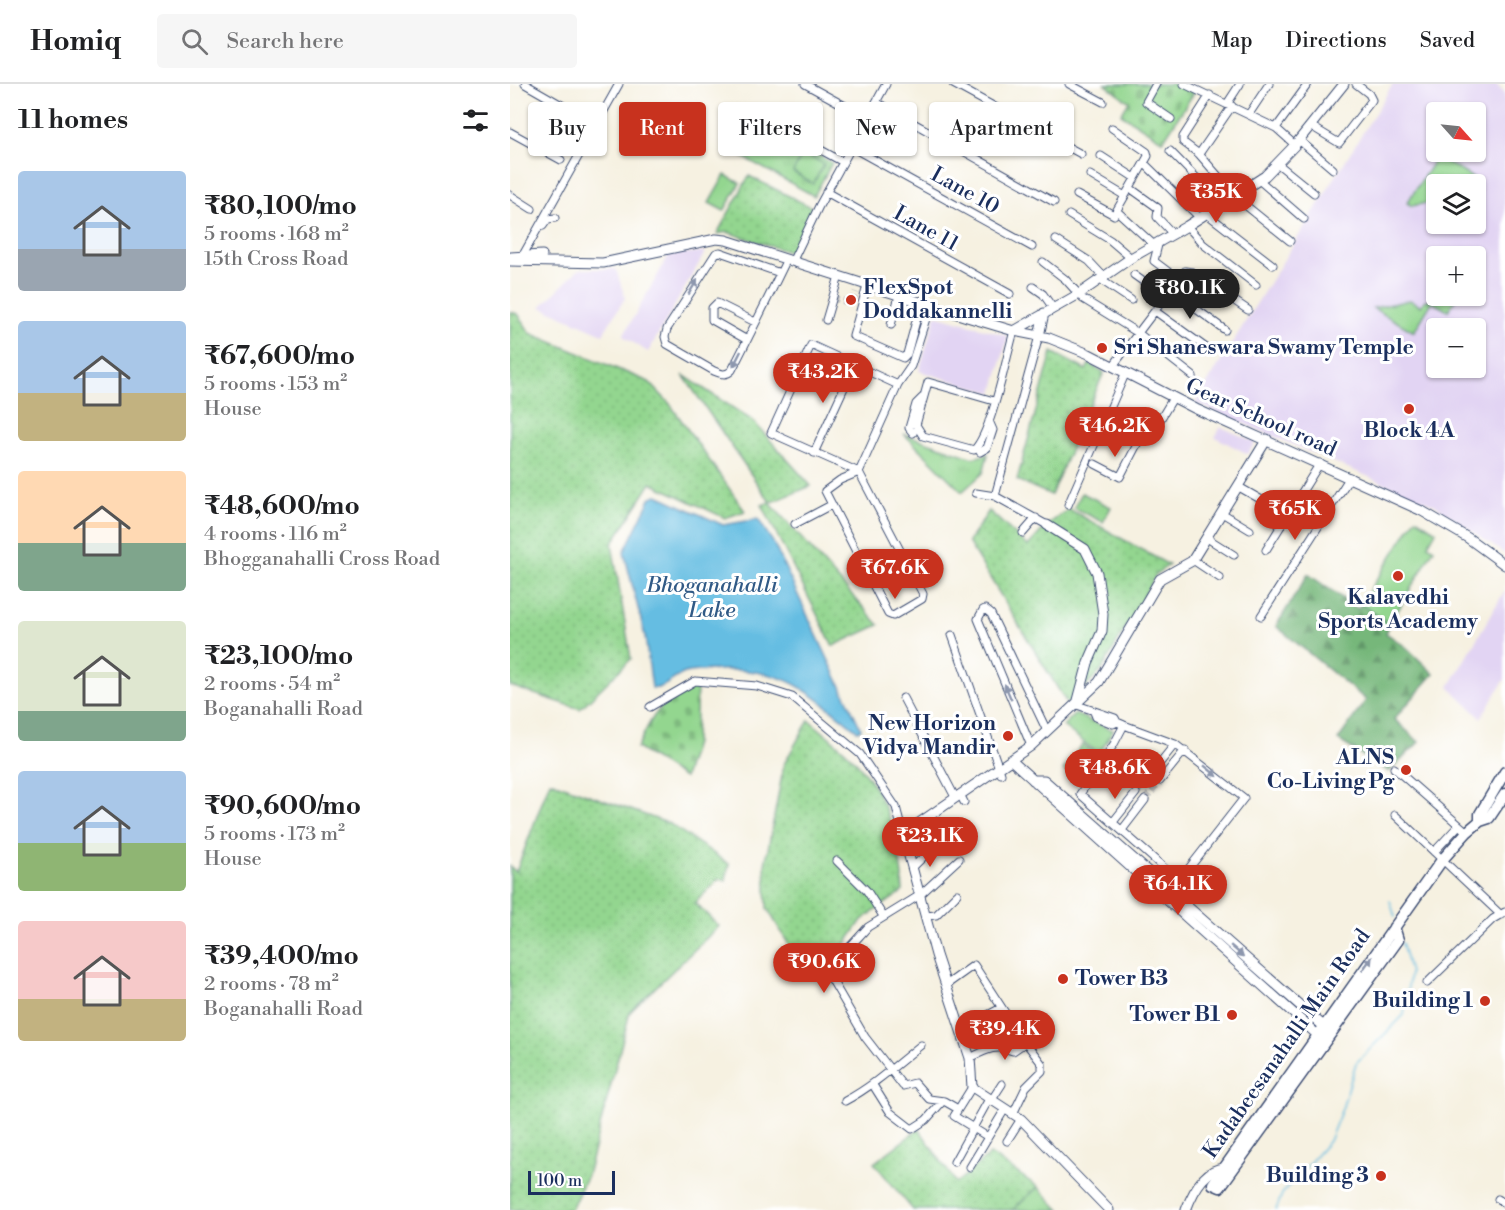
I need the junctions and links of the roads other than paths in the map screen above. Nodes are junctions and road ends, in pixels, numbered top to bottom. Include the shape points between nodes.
1 (525, 84) edge
2 (619, 84) edge
3 (805, 84) edge
4 (886, 84) edge
5 (953, 84) edge
6 (1070, 84) edge
7 (1156, 84) edge
8 (1184, 84) edge
9 (1207, 84) edge
10 (1240, 84) edge
11 (1269, 84) edge
12 (1308, 84) edge
13 (1344, 84) edge
14 (1356, 84) edge
15 (1202, 92) junction
16 (1210, 95) junction
17 (556, 102) edge
18 (838, 102) edge
19 (876, 102) edge
20 (1103, 102) dead end
21 (1229, 105) junction
22 (1249, 114) junction
23 (1171, 119) dead end
24 (917, 125) edge
25 (1311, 126) junction
26 (1112, 128) dead end
27 (1276, 128) junction
28 (510, 132) edge
29 (1297, 142) junction
30 (823, 151) edge
31 (1170, 151) dead end
32 (1081, 154) dead end
33 (1199, 154) junction
34 (846, 156) edge
35 (867, 156) edge
36 (1101, 156) dead end
37 (561, 160) dead end
38 (843, 162) junction
39 (1144, 163) junction
40 (1278, 164) junction
41 (1333, 169) dead end
42 (1090, 175) dead end
43 (1135, 178) junction
44 (1259, 180) junction
45 (1130, 188) junction
46 (826, 192) junction
47 (1314, 193) dead end
48 (1233, 194) junction
49 (510, 195) edge
50 (1077, 195) dead end
51 (1125, 196) junction
52 (1054, 202) dead end
53 (1221, 203) junction
54 (532, 209) dead end
55 (1118, 212) junction
56 (1069, 215) dead end
57 (1203, 215) junction
58 (555, 218) dead end
59 (1304, 219) dead end
60 (1187, 226) junction
61 (1173, 234) junction
62 (1056, 240) dead end
63 (1290, 241) dead end
64 (1156, 242) junction
65 (736, 243) junction
66 (1032, 247) dead end
67 (731, 256) junction
68 (517, 257) edge
69 (1131, 258) junction
70 (790, 260) junction
71 (577, 261) junction
72 (1043, 262) dead end
73 (1273, 265) dead end
74 (780, 273) junction
75 (1134, 275) dead end
76 (839, 276) junction
77 (1103, 279) junction
78 (1178, 279) junction
79 (1256, 285) dead end
80 (860, 287) junction
81 (1033, 287) dead end
82 (1010, 294) dead end
83 (1079, 294) junction
84 (1168, 294) junction
85 (899, 296) junction
86 (1131, 300) dead end
87 (925, 304) junction
88 (1053, 308) junction
89 (1248, 310) dead end
90 (1155, 311) junction
91 (1044, 314) junction
92 (826, 320) dead end
93 (755, 322) junction
94 (891, 325) dead end
95 (1225, 330) dead end
96 (1014, 331) junction
97 (1138, 333) junction
98 (1039, 336) junction
99 (747, 340) junction
100 (1209, 350) dead end
101 (854, 366) junction
102 (1113, 366) junction
103 (1126, 372) junction
104 (1192, 376) dead end
105 (898, 385) junction
106 (924, 396) junction
107 (1173, 398) junction
108 (994, 401) junction
109 (989, 421) junction
110 (913, 433) dead end
111 (1267, 439) junction
112 (980, 452) dead end
113 (814, 453) junction
114 (1095, 464) dead end
115 (1320, 464) junction
116 (840, 465) junction
117 (859, 472) junction
118 (1350, 477) junction
119 (840, 480) junction
120 (1239, 487) junction
121 (976, 493) dead end
122 (995, 496) junction
123 (1267, 503) dead end
124 (831, 505) junction
125 (1068, 505) dead end
126 (1222, 513) junction
127 (1035, 518) junction
128 (795, 524) dead end
129 (1047, 525) joint
130 (1250, 530) dead end
131 (1023, 533) dead end
132 (1207, 537) junction
133 (1266, 549) dead end
134 (1234, 555) dead end
135 (1193, 560) junction
136 (1505, 565) edge
137 (1220, 578) dead end
138 (1261, 616) dead end
139 (952, 635) dead end
140 (903, 698) dead end
141 (1077, 705) junction
142 (650, 707) dead end
143 (1121, 724) junction
144 (1047, 731) junction
145 (1175, 744) junction
146 (1031, 746) junction
147 (1185, 750) junction
148 (1011, 760) junction
149 (1394, 768) dead end
150 (1000, 771) junction
151 (1505, 772) edge
152 (1151, 774) tunnel mouth
153 (1033, 780) junction
154 (1160, 781) tunnel mouth
155 (1136, 793) tunnel mouth
156 (1505, 794) edge
157 (956, 800) junction
158 (1145, 800) tunnel mouth
159 (1395, 815) dead end
160 (1480, 821) junction
161 (1113, 822) junction
162 (1463, 828) junction
163 (1122, 830) junction
164 (950, 831) dead end
165 (903, 834) junction
166 (1438, 856) junction
167 (959, 859) dead end
168 (837, 861) dead end
169 (912, 868) junction
170 (957, 894) dead end
171 (920, 895) junction
172 (1503, 913) edge
173 (884, 916) junction
174 (925, 916) junction
175 (1394, 927) junction
176 (1214, 931) junction
177 (1207, 938) junction
178 (1427, 983) dead end
179 (946, 985) junction
180 (1001, 1008) junction
181 (961, 1029) junction
182 (1323, 1034) junction
183 (1026, 1042) junction
184 (921, 1045) dead end
185 (970, 1058) junction
186 (890, 1069) junction
187 (1002, 1084) dead end
188 (873, 1085) junction
189 (972, 1087) junction
190 (990, 1100) junction
191 (844, 1101) dead end
192 (943, 1101) junction
193 (958, 1109) junction
194 (1013, 1114) junction
195 (973, 1128) junction
196 (988, 1137) junction
197 (1007, 1141) dead end
198 (954, 1162) dead end
199 (970, 1167) dead end
200 (1224, 1168) junction
201 (1498, 1199) dead end
202 (1505, 1204) edge
203 (1109, 1210) edge
204 (1186, 1210) edge

1 - 17 street
2 - 68 street
3 - 18 street
4 - 19 street
5 - 32 street
6 - 20 street
7 - 23 street via 1146,102
8 - 15 street
9 - 15 street
10 - 21 street
11 - 22 street
12 - 27 street
13 - 25 street
14 - 25 street via 1372,100 1339,142
15 - 16 street
16 - 21 street
16 - 33 street via 1182,139
21 - 22 street
21 - 33 street
22 - 27 street
24 - 52 street
25 - 29 street
26 - 39 street via 1147,152
27 - 29 street
28 - 37 street
29 - 40 street
29 - 41 street
30 - 38 street
31 - 53 street
33 - 48 street
34 - 38 street
35 - 66 street, Lane 10
36 - 43 street
38 - 46 street
39 - 43 street
39 - 57 street
40 - 44 street
40 - 47 street
42 - 51 street
43 - 45 street
44 - 48 street
44 - 59 street
45 - 51 street
45 - 61 street via 1158,208 1157,217
46 - 70 street
46 - 82 street, Lane 11
48 - 53 street
48 - 63 street
49 - 54 street
50 - 55 street via 1111,215
51 - 55 street
53 - 57 street
55 - 64 street
56 - 69 street
57 - 60 street
57 - 73 street
58 - 68 street via 546,221
60 - 61 street
60 - 79 street via 1203,244
61 - 64 street
62 - 77 street via 1089,261
64 - 69 street
64 - 78 street via 1154,261
65 - 67 street
65 - 70 street, Gear School road
65 - 71 street, Gear School road via 716,239 603,262
67 - 74 street
99 -> 67 street via 732,370 721,374 667,344 665,337 712,256 720,252
68 - 71 street, Gear School road
68 - 71 street, Gear School road via 567,257
69 - 77 street
70 - 74 street
70 - 76 street, Gear School road
72 - 83 street
74 - 93 street
75 - 84 street
76 - 80 street, Gear School road
76 - 92 street
77 - 83 street
77 - 86 street
78 - 84 street
78 - 89 street via 1185,271 1192,272
80 - 85 street, Gear School road
80 - 87 street via 853,336 903,358
81 - 88 street via 1044,294
83 - 88 street
83 - 97 street
84 - 90 street
84 - 95 street
85 - 87 street, Gear School road
85 - 94 street
87 - 96 street, Gear School road
87 - 105 street via 911,366
88 - 91 street
90 - 97 street
90 - 100 street
91 - 96 street
91 - 98 street
93 - 99 street
93 - 99 street via 724,304 717,303 712,308 714,322
96 - 98 street, Gear School road
96 - 108 street
97 - 102 street
97 - 104 street
98 - 102 street, Gear School road
98 - 122 street
101 - 105 street
101 - 113 street
101 - 113 street via 811,345 791,377 771,433
102 - 103 street, Gear School road
103 - 107 street, Gear School road
103 - 125 street
105 - 117 street
106 - 108 street via 928,382
106 - 109 street via 916,425 923,436 974,450
106 - 110 street via 916,404 909,428
107 - 111 street, Gear School road
107 - 114 street via 1151,435 1143,430 1120,477
108 - 109 street
109 - 112 street via 993,430 987,448
111 - 115 street, Gear School road
111 - 120 street
113 - 116 street
115 - 118 street, Gear School road
115 - 133 street
116 - 117 street
116 - 119 street
117 - 119 street
117 - 124 street via 908,561 922,599 893,616 888,614
118 - 136 street, Gear School road via 1443,522
118 - 138 street
119 - 124 street via 825,489
120 - 123 street
120 - 126 street
121 - 122 street
122 - 127 street
124 - 128 street
126 - 130 street
126 - 132 street
127 - 129 street
127 - 131 street
129 - 141 street via 1085,549 1097,573 1102,631 1088,663
132 - 134 street
132 - 135 street
135 - 137 street
135 - 141 street via 1160,579 1104,675
139 - 150 street
140 - 157 street
141 - 143 street via 1094,712 1096,717
141 - 144 street
142 - 165 street via 695,681 758,686 792,697 860,754 896,807
143 - 145 street
143 - 161 street via 1114,744 1080,791
144 - 146 street
146 -> 144 street via 978,619 982,610 990,614
145 - 147 street
145 - 152 street
146 - 148 street
147 - 154 street
147 -> 163 street via 1244,798 1179,881
148 - 150 street
148 - 153 street
149 - 162 street
150 - 157 street
151 - 160 main road via 1480,814
153 - 176 street via 1044,780
153 - 177 street
155 - 161 street
156 - 160 main road via 1489,818
157 - 165 street
158 - 163 street
159 - 166 street
160 - 162 main road, Kadabeesanahalli Main Road
161 - 163 street
162 - 166 main road, Kadabeesanahalli Main Road
164 - 169 street
165 - 169 street
166 - 172 street
166 - 175 main road, Kadabeesanahalli Main Road
167 - 171 street
168 - 173 street via 867,891
169 - 171 street
170 - 174 street via 936,915
171 - 173 street
171 - 174 street
172 - 178 street
173 - 186 street via 853,942 832,980 860,1030
174 - 179 street
182 -> 175 main road, Kadabeesanahalli Main Road
175 - 182 main road, Kadabeesanahalli Main Road via 1398,940
176 - 177 street
176 -> 182 street
177 - 182 street
179 - 180 street via 974,965
179 - 181 street
180 - 181 street
180 - 183 street
181 - 185 street
182 - 200 main road, Kadabeesanahalli Main Road
182 - 200 main road, Kadabeesanahalli Main Road via 1216,1186
183 - 185 street via 1013,1051 990,1048
183 - 194 street via 1043,1069 1026,1087
184 - 186 street
185 - 189 street
186 - 188 street
186 - 192 street via 903,1086 915,1083 929,1099
187 - 190 street
188 - 191 street
188 - 192 street via 890,1112 912,1129
189 - 190 street
189 - 193 street
190 - 194 street
190 - 195 street
192 - 193 street
193 - 195 street via 954,1116
194 - 196 street
194 - 197 street
194 - 203 street
195 - 196 street
195 - 198 street
196 - 199 street
200 - 204 street via 1216,1169 1201,1182
201 - 202 street

